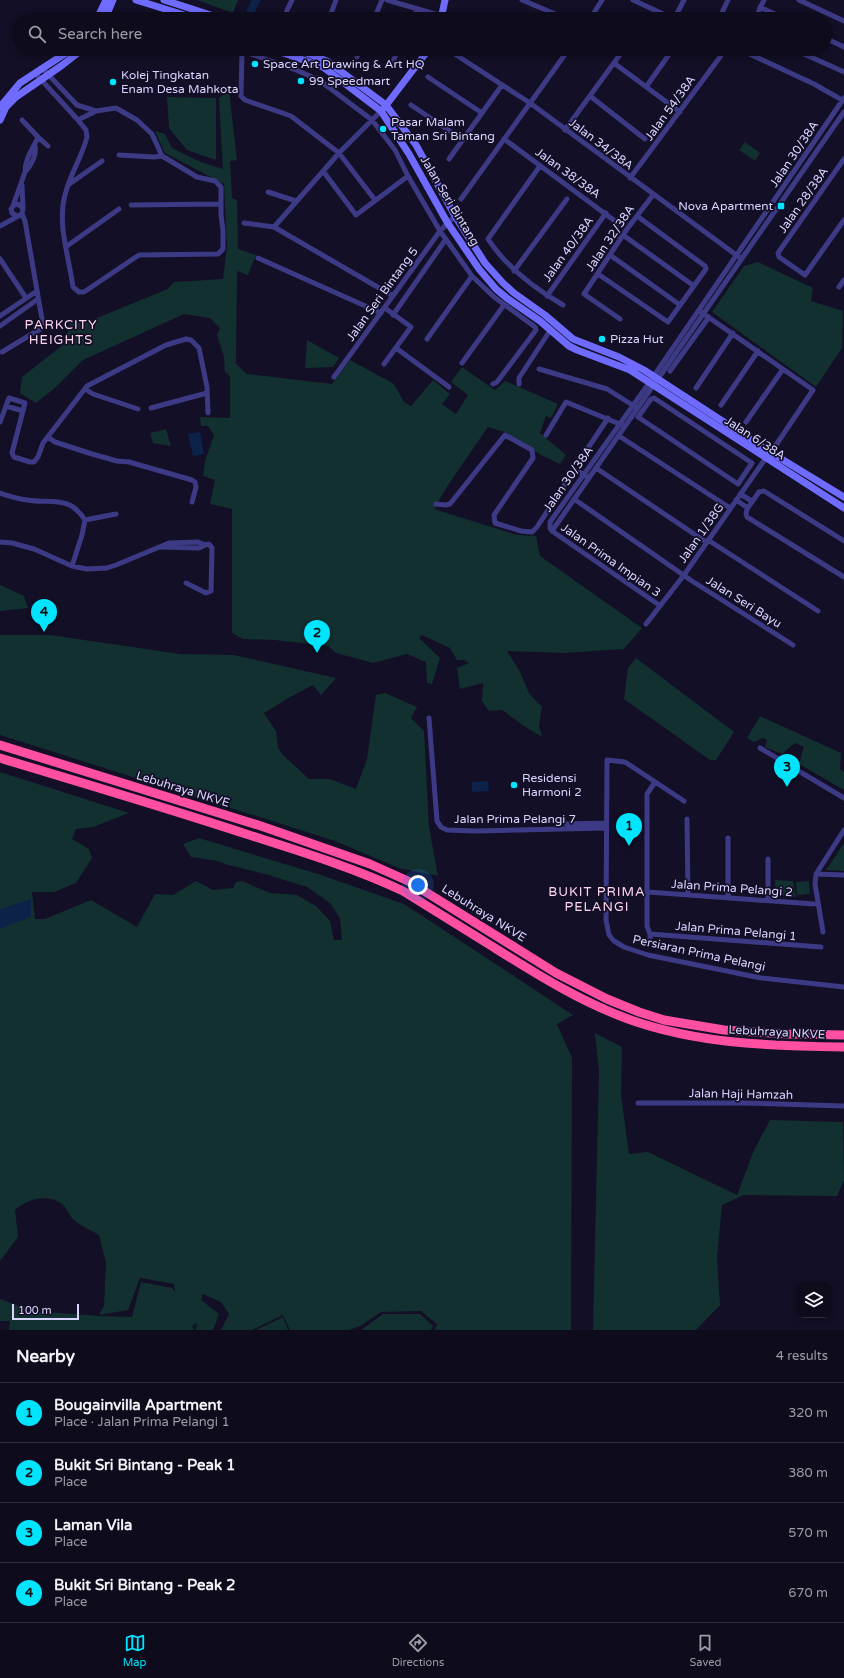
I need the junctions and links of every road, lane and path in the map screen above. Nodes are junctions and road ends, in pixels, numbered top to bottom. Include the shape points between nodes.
1 (136, 0) edge
2 (164, 0) edge
3 (292, 0) edge
4 (336, 0) edge
5 (382, 0) edge
6 (387, 0) edge
7 (445, 0) edge
8 (522, 0) edge
9 (602, 0) edge
10 (684, 0) edge
11 (728, 0) edge
12 (764, 0) edge
13 (799, 0) edge
14 (109, 1) edge
15 (636, 1) edge
16 (760, 7) junction
17 (418, 9) junction
18 (102, 12) edge
19 (107, 12) edge
20 (175, 12) edge
21 (201, 12) edge
22 (286, 12) edge
23 (331, 12) edge
24 (377, 12) edge
25 (416, 12) edge
26 (427, 12) edge
27 (442, 12) edge
28 (550, 12) edge
29 (594, 12) edge
30 (659, 12) edge
31 (678, 12) edge
32 (722, 12) edge
33 (758, 12) edge
34 (770, 12) edge
35 (825, 12) edge
36 (832, 15) edge
37 (844, 21) edge
38 (832, 41) edge
39 (844, 47) edge
40 (61, 56) edge
41 (74, 56) edge
42 (242, 56) edge
43 (258, 56) edge
44 (292, 56) edge
45 (314, 56) edge
46 (395, 56) edge
47 (424, 56) edge
48 (458, 56) edge
49 (563, 56) edge
50 (619, 56) edge
51 (668, 56) edge
52 (721, 56) edge
53 (754, 56) edge
54 (809, 56) edge
55 (392, 62) dead end
56 (614, 63) junction
57 (42, 68) junction
58 (844, 72) edge
59 (35, 73) junction
60 (48, 75) junction
61 (428, 77) dead end
62 (41, 80) junction
63 (502, 85) junction
64 (646, 87) junction
65 (64, 92) junction
66 (590, 96) junction
67 (57, 98) junction
68 (844, 100) edge
69 (530, 103) junction
70 (386, 105) junction
71 (411, 105) dead end
72 (0, 107) edge
73 (96, 111) junction
74 (381, 111) junction
75 (680, 112) junction
76 (844, 112) edge
77 (482, 113) junction
78 (0, 120) edge
79 (22, 120) dead end
80 (78, 120) junction
81 (372, 120) junction
82 (565, 130) junction
83 (38, 138) junction
84 (504, 139) junction
85 (645, 139) dead end
86 (463, 140) junction
87 (48, 146) dead end
88 (339, 153) junction
89 (119, 155) dead end
90 (162, 156) junction
91 (449, 159) dead end
92 (844, 159) edge
93 (102, 161) dead end
94 (540, 166) junction
95 (323, 171) junction
96 (408, 176) junction
97 (630, 178) junction
98 (22, 180) junction
99 (68, 185) junction
100 (268, 192) dead end
101 (652, 194) junction
102 (461, 199) dead end
103 (567, 199) dead end
104 (376, 200) junction
105 (296, 201) junction
106 (220, 204) junction
107 (131, 205) dead end
108 (12, 208) junction
109 (23, 208) junction
110 (119, 209) dead end
111 (606, 213) junction
112 (19, 215) junction
113 (455, 216) junction
114 (637, 216) junction
115 (844, 220) edge
116 (447, 222) junction
117 (244, 223) dead end
118 (619, 224) dead end
119 (1, 225) edge
120 (274, 227) junction
121 (440, 231) junction
122 (623, 235) junction
123 (446, 239) junction
124 (67, 246) junction
125 (610, 255) junction
126 (739, 257) junction
127 (258, 258) dead end
128 (0, 259) edge
129 (514, 271) junction
130 (598, 274) junction
131 (472, 276) junction
132 (844, 280) edge
133 (694, 286) junction
134 (839, 287) dead end
135 (37, 291) junction
136 (393, 296) junction
137 (547, 296) junction
138 (26, 298) junction
139 (38, 300) junction
140 (504, 305) junction
141 (563, 305) dead end
142 (680, 305) junction
143 (383, 311) junction
144 (701, 312) junction
145 (1, 315) edge
146 (393, 315) junction
147 (709, 317) junction
148 (620, 319) dead end
149 (7, 321) junction
150 (0, 326) edge
151 (553, 327) junction
152 (733, 333) junction
153 (427, 339) dead end
154 (396, 348) junction
155 (758, 351) junction
156 (2, 352) dead end
157 (384, 364) dead end
158 (462, 364) dead end
159 (539, 369) dead end
160 (783, 369) junction
161 (670, 371) dead end
162 (334, 377) dead end
163 (656, 378) junction
164 (493, 384) dead end
165 (519, 384) dead end
166 (651, 384) junction
167 (449, 387) dead end
168 (696, 388) dead end
169 (85, 389) junction
170 (207, 393) junction
171 (16, 401) junction
172 (721, 405) dead end
173 (6, 406) junction
174 (636, 407) junction
175 (14, 408) junction
176 (151, 408) dead end
177 (138, 409) dead end
178 (23, 411) junction
179 (208, 413) dead end
180 (636, 416) junction
181 (608, 418) junction
182 (0, 422) edge
183 (746, 422) dead end
184 (623, 425) junction
185 (546, 435) dead end
186 (48, 436) junction
187 (620, 436) junction
188 (776, 445) dead end
189 (770, 452) junction
190 (584, 454) dead end
191 (765, 458) junction
192 (596, 468) junction
193 (583, 474) junction
194 (589, 478) junction
195 (0, 493) edge
196 (740, 494) junction
197 (844, 497) edge
198 (574, 499) junction
199 (736, 500) junction
200 (752, 501) junction
201 (192, 502) dead end
202 (436, 504) dead end
203 (730, 508) junction
204 (748, 508) junction
205 (844, 508) edge
206 (116, 514) dead end
207 (85, 520) junction
208 (552, 531) junction
209 (707, 541) junction
210 (844, 541) edge
211 (0, 542) edge
212 (72, 566) junction
213 (684, 575) junction
214 (844, 577) edge
215 (186, 583) dead end
216 (659, 605) junction
217 (818, 611) dead end
218 (646, 624) dead end
219 (794, 645) dead end
220 (429, 718) dead end
221 (0, 745) edge
222 (760, 748) dead end
223 (0, 758) edge
224 (655, 782) junction
225 (844, 798) edge
226 (684, 801) dead end
227 (688, 819) dead end
228 (566, 824) dead end
229 (606, 826) junction
230 (844, 830) edge
231 (728, 838) dead end
232 (768, 859) dead end
233 (816, 874) junction
234 (844, 875) edge
235 (648, 892) junction
236 (688, 895) junction
237 (728, 898) junction
238 (768, 900) junction
239 (814, 904) dead end
240 (823, 932) dead end
241 (650, 934) junction
242 (650, 942) dead end
243 (821, 947) dead end
244 (844, 987) edge
245 (844, 1035) edge
246 (844, 1047) edge
247 (638, 1103) dead end
248 (844, 1106) edge

1 - 20 street
2 - 21 street
3 - 22 street
4 - 23 street
5 - 24 street
6 - 17 street
7 - 27 street
8 - 28 street
9 - 29 street
10 - 31 street
11 - 32 street
12 - 16 street
13 - 35 street
14 - 18 street
14 - 19 street
15 - 30 street
16 - 33 street
16 - 34 street
17 - 25 street
17 - 26 street
36 - 37 street
38 - 39 street
40 - 57 street
41 - 60 street
42 - 88 street via 241,96 245,100 291,116
43 - 81 street via 317,80
44 - 74 street, Jalan Seri Bintang via 323,67
45 - 70 street, Jalan Seri Bintang via 327,61
46 - 55 street
47 - 70 street
48 - 63 street, Jalan 34/38A
49 - 69 street
50 - 56 street
51 - 64 street
52 - 75 street, Jalan 54/38A
53 - 68 street
54 - 58 street
56 - 64 street
56 - 66 street
57 - 59 street
57 - 60 street
59 - 62 street
59 - 72 street via 14,88
60 - 62 street
60 - 65 street
61 - 77 street
62 - 67 street
62 - 78 street via 22,91 8,104
63 - 69 street, Jalan 34/38A
63 - 77 street
64 - 75 street
65 - 67 street
65 - 73 street via 77,105
66 - 82 street
66 - 85 street
67 - 80 street
68 - 126 street, Jalan 30/38A
69 - 82 street, Jalan 34/38A
69 - 84 street
70 - 74 street
70 - 113 street, Jalan Seri Bintang via 416,144
71 - 86 street
73 - 80 street
73 - 90 street via 116,108 137,120 152,134
74 - 81 street
74 - 116 street, Jalan Seri Bintang via 409,154
75 - 97 street, Jalan 54/38A
76 - 126 street, Jalan 30/38A
77 - 86 street
79 - 83 street
80 - 99 street via 84,126 87,136
81 - 88 street
81 - 96 street via 395,150
82 - 97 street, Jalan 34/38A
83 - 87 street
83 - 98 street via 30,167
84 - 94 street, Jalan 38/38A
84 - 102 street
86 - 91 street
88 - 95 street
88 - 104 street
89 - 90 street
90 - 106 street via 197,177 215,182 221,187
92 - 115 street, Jalan 28/38A via 778,252 779,257 805,275
93 - 99 street
94 - 111 street, Jalan 38/38A
94 - 129 street via 488,239
95 - 104 street via 356,215
95 - 105 street
96 - 104 street
96 - 121 street
97 - 101 street, Jalan 34/38A
98 - 108 street
98 - 109 street
99 - 124 street via 62,215
100 - 105 street
101 - 114 street, Jalan 32/38A
101 - 126 street, Jalan 34/38A
103 - 129 street
105 - 120 street
106 - 107 street
106 - 124 street via 223,242 218,254 139,255 84,292 79,292 73,287
108 - 109 street via 18,204
108 - 112 street via 12,213
108 - 119 street
109 - 112 street
110 - 124 street
111 - 118 street, Jalan 38/38A
111 - 137 street, Jalan 40/38A
112 - 119 street
112 - 135 street via 25,221
113 - 116 street, Jalan Seri Bintang 5
113 - 151 street, Jalan Seri Bintang via 485,263 503,283
114 - 122 street, Jalan 32/38A
114 - 133 street via 705,266 706,269
116 - 121 street, Jalan Seri Bintang 5
116 - 151 street, Jalan Seri Bintang via 478,269 496,289
117 - 120 street
120 - 136 street
121 - 123 street
121 - 136 street, Jalan Seri Bintang 5
122 - 125 street, Jalan 32/38A
122 - 133 street
123 - 131 street
123 - 146 street
125 - 130 street, Jalan 32/38A
125 - 142 street
126 - 144 street, Jalan 30/38A
127 - 143 street
128 - 138 street
129 - 137 street
130 - 142 street via 668,322
130 - 148 street, Jalan 32/38A via 584,294
131 - 140 street
131 - 153 street
132 - 134 street
133 - 142 street
135 - 138 street
135 - 139 street
136 - 143 street, Jalan Seri Bintang 5
137 - 141 street
138 - 145 street
139 - 149 street
139 - 156 street via 42,328
140 - 158 street
140 - 164 street via 536,328
143 - 146 street
143 - 162 street, Jalan Seri Bintang 5
144 - 147 street
144 - 163 street, Jalan 30/38A
145 - 149 street
146 - 154 street via 411,327
147 - 152 street
147 - 161 street
149 - 150 street
151 - 163 street, Jalan 6/38A via 573,339 619,357
151 - 165 street via 519,378
151 - 166 street, Jalan 6/38A via 569,346 630,370
152 - 155 street
152 - 168 street
154 - 157 street
154 - 167 street
155 - 160 street
155 - 172 street
159 - 174 street via 607,389
160 - 183 street
160 - 188 street via 813,390
163 - 166 street, Jalan 30/38A
163 - 189 street, Jalan 6/38A
166 - 174 street, Jalan 30/38A
166 - 191 street, Jalan 6/38A
169 - 170 street via 93,382 166,345 189,339 199,348
169 - 177 street
169 - 186 street
170 - 176 street
170 - 179 street
171 - 173 street via 9,398
171 - 175 street
171 - 178 street via 25,403
173 - 175 street
173 - 182 street
174 - 180 street, Jalan 30/38A
174 - 184 street, Jalan 30/38A
175 - 178 street
178 - 186 street via 12,451 14,457 30,462 36,460
180 - 180 street via 654,398 752,463 738,484
180 - 184 street, Jalan 30/38A
181 - 184 street
181 - 185 street via 566,402
181 - 190 street
184 - 187 street, Jalan 30/38A
184 - 193 street, Jalan 30/38A
186 - 201 street via 55,442 87,452 192,480 196,487
187 - 192 street, Jalan 30/38A
187 - 203 street
189 - 191 street, Jalan 1/38G
189 - 197 street, Jalan 6/38A
191 - 196 street, Jalan 1/38G
191 - 205 street, Jalan 6/38A
192 - 194 street, Jalan 30/38A
192 - 209 street
193 - 194 street
193 - 202 street via 573,472 532,532 495,523 494,515 533,458 532,450 505,435 450,504
193 - 208 street, Jalan 30/38A via 550,522
194 - 198 street, Jalan 30/38A
195 - 207 street via 27,500 64,502 75,508
196 - 199 street, Jalan 1/38G
196 - 200 street
198 - 208 street, Jalan 30/38A
198 - 213 street, Jalan Seri Bayu
199 - 203 street, Jalan 1/38G
199 - 204 street
200 - 204 street
200 - 210 street via 759,492 764,491
203 - 209 street, Jalan 1/38G
204 - 214 street via 747,517
206 - 207 street
207 - 212 street
208 - 216 street, Jalan Prima Impian 3
209 - 213 street, Jalan 1/38G
209 - 217 street
211 - 212 street via 34,549
212 - 215 street via 87,569 106,568 169,543 210,544 211,591 206,593
213 - 216 street, Jalan 1/38G
213 - 219 street, Jalan Seri Bayu
216 - 218 street, Jalan 1/38G
220 - 229 street, Jalan Prima Pelangi 7 via 437,822 441,827 447,830 475,831
221 - 245 highway, Lebuhraya NKVE via 254,824 370,864 408,881 562,976 639,1012 678,1023 724,1030
222 - 225 street
223 - 246 highway, Lebuhraya NKVE via 322,858 384,882 403,890 573,996 630,1020 721,1041
224 - 226 street
224 - 229 street, Persiaran Prima Pelangi via 625,762 607,760
224 - 235 street via 647,794
227 - 236 street
228 - 229 street
229 - 244 street, Persiaran Prima Pelangi via 606,920 609,935 614,941 624,947 648,954 761,978
230 - 233 street
231 - 237 street
232 - 238 street
233 - 234 street
233 - 240 street via 815,884
235 - 236 street, Jalan Prima Pelangi 2
235 - 241 street via 647,926
236 - 237 street, Jalan Prima Pelangi 2
237 - 238 street, Jalan Prima Pelangi 2
238 - 239 street, Jalan Prima Pelangi 2
241 - 242 street
241 - 243 street, Jalan Prima Pelangi 1
247 - 248 street, Jalan Haji Hamzah

